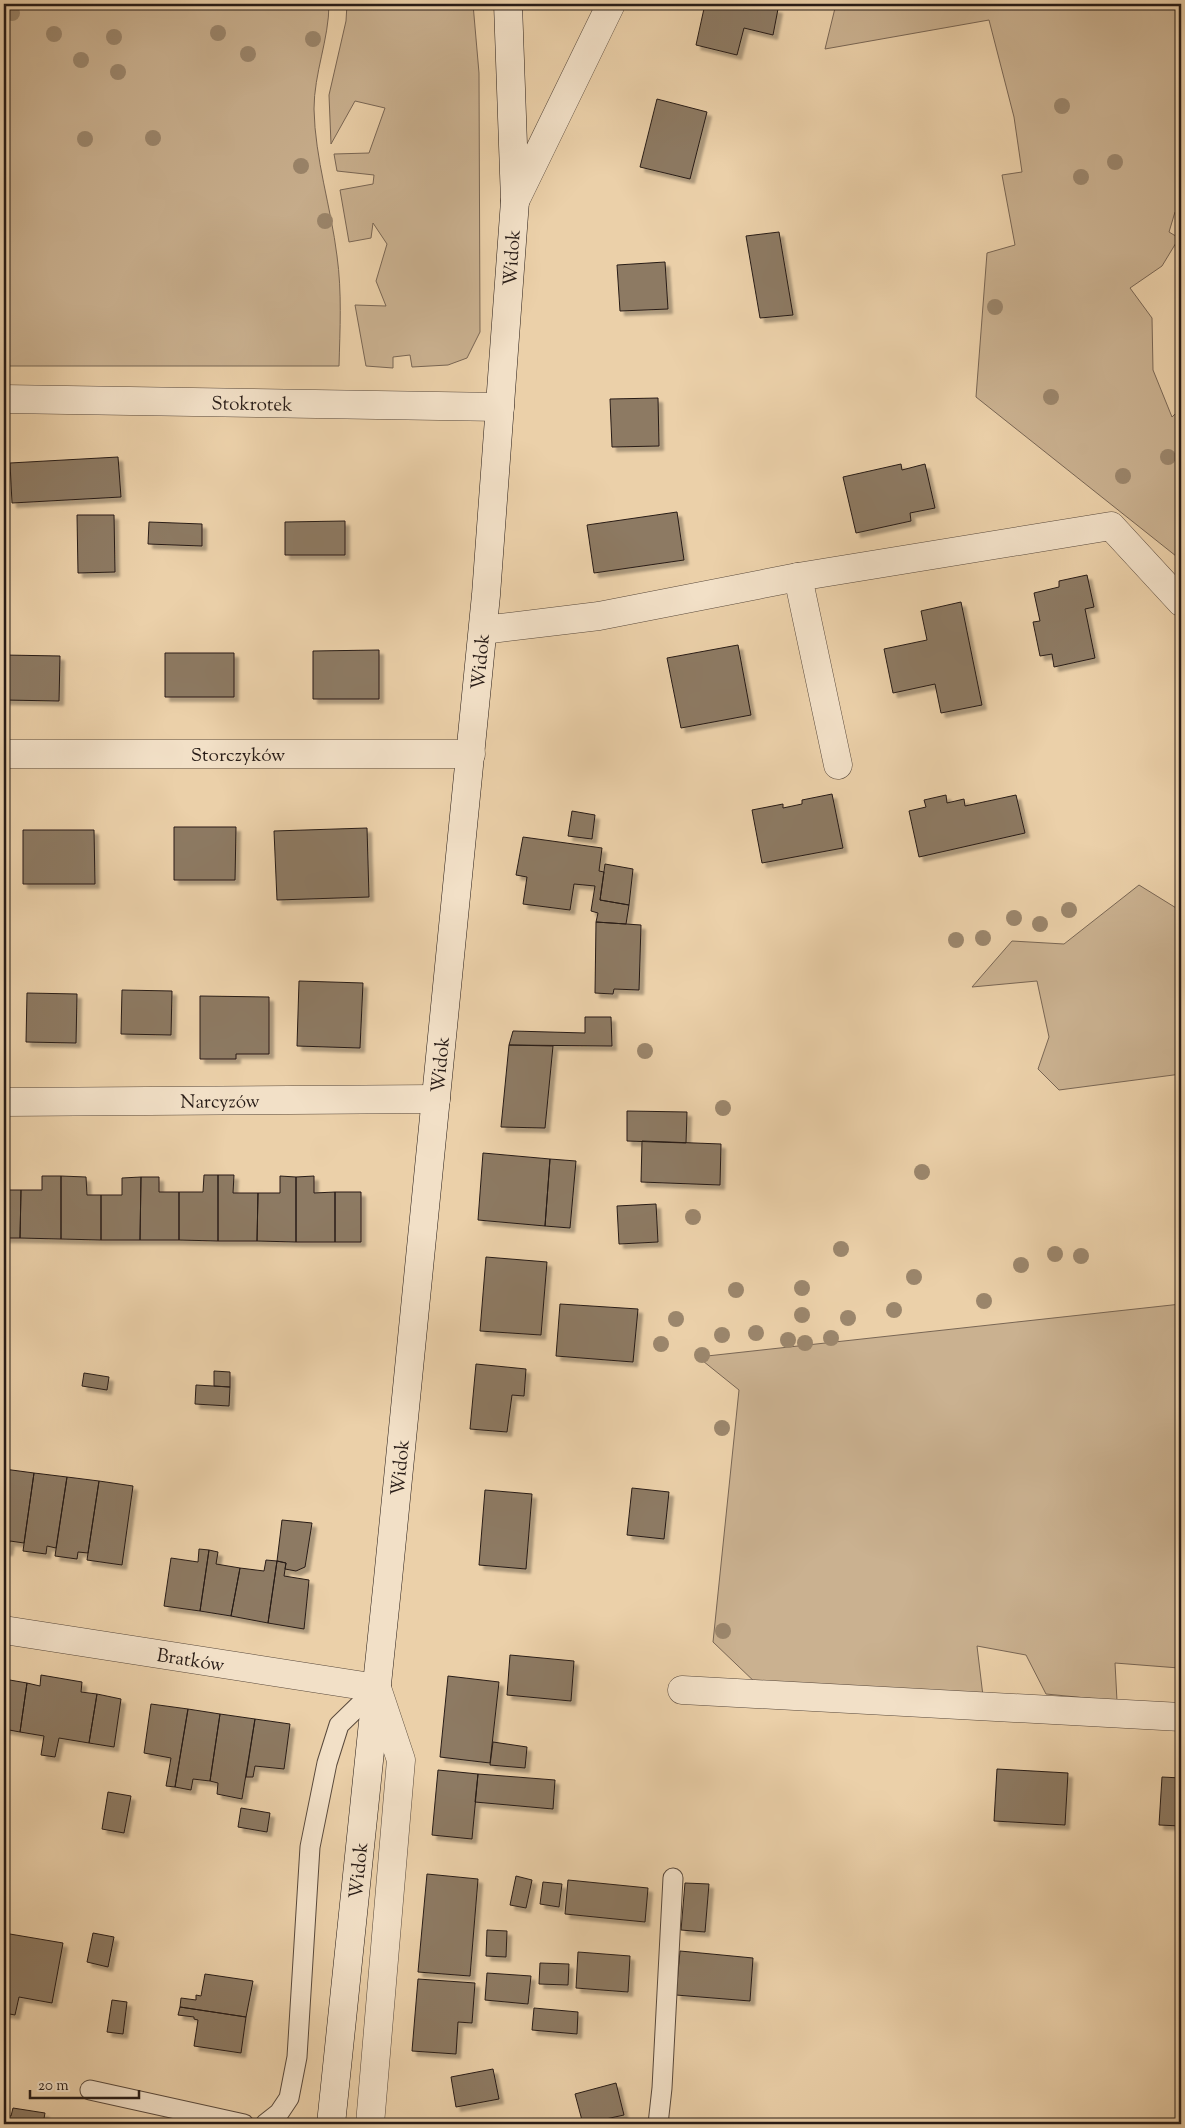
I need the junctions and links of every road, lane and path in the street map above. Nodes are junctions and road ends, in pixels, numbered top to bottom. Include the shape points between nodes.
1 (508, 4) edge
2 (611, 4) edge
3 (515, 200) junction
4 (4, 400) edge
5 (500, 407) junction
6 (798, 577) junction
7 (1181, 602) edge
8 (482, 630) junction
9 (4, 754) edge
10 (471, 754) junction
11 (838, 765) dead end
12 (436, 1099) junction
13 (4, 1102) edge
14 (4, 1630) edge
15 (377, 1688) junction
16 (682, 1690) dead end
17 (1181, 1717) edge
18 (672, 1878) dead end
19 (90, 2090) dead end
20 (244, 2124) edge
21 (265, 2124) edge
22 (331, 2124) edge
23 (370, 2124) edge
24 (658, 2124) edge

1 - 3 street, Widok
2 - 3 street
3 - 5 street, Widok
4 - 5 street, Stokrotek
5 - 8 street, Widok
6 - 7 street via 1111,526
6 - 8 street via 599,616
6 - 11 street
8 - 10 street, Widok
9 - 10 street, Storczyków
10 - 12 street, Widok
12 - 13 street, Narcyzów
12 - 15 street, Widok
14 - 15 street, Bratków
15 - 21 lane via 339,1725 327,1763 310,1846 297,2057 289,2098
15 - 22 street, Widok
15 - 23 street via 401,1760
16 - 17 street
18 - 24 lane
19 - 20 lane

